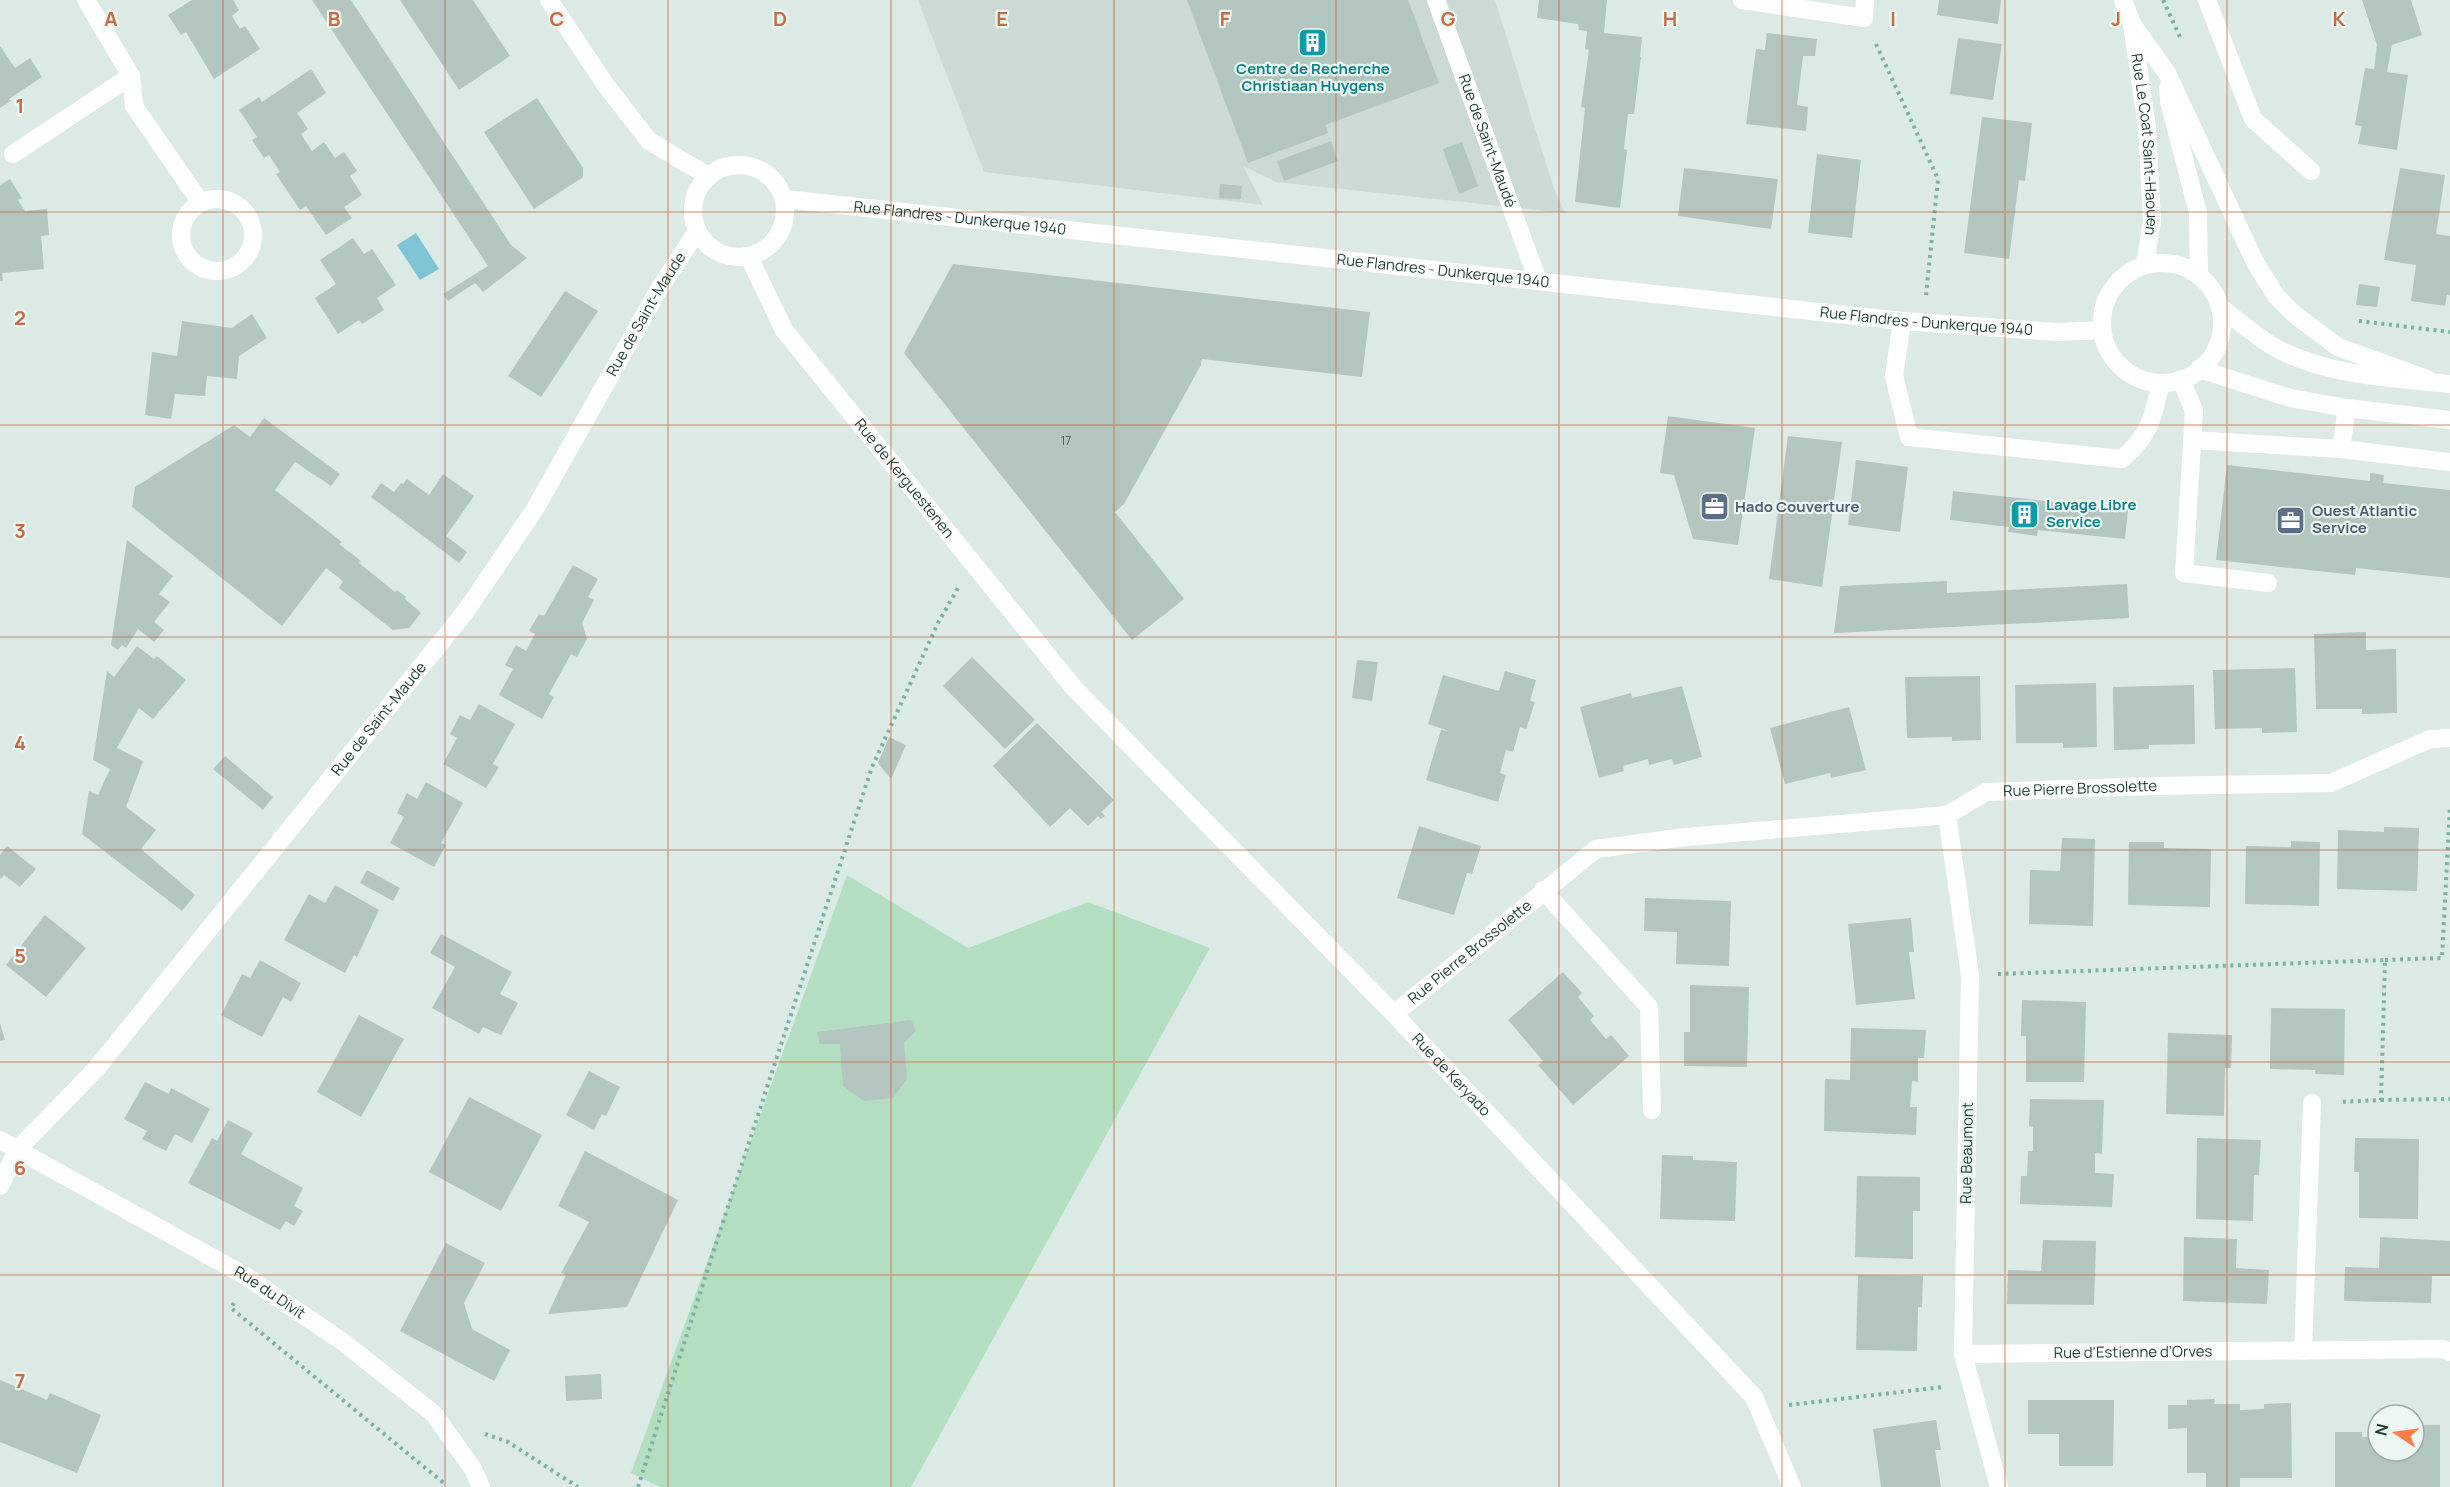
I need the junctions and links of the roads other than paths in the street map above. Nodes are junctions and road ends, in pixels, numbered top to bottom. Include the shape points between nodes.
1 (86, 0) edge
2 (549, 0) edge
3 (1436, 0) edge
4 (1742, 0) edge
5 (2123, 0) edge
6 (2207, 0) edge
7 (1864, 9) edge
8 (2132, 24) junction
9 (2167, 73) junction
10 (131, 76) junction
11 (13, 154) dead end
12 (2312, 171) dead end
13 (708, 176) junction
14 (785, 199) junction
15 (201, 203) dead end
16 (697, 231) junction
17 (749, 257) junction
18 (2145, 265) junction
19 (2199, 275) junction
20 (1538, 281) junction
21 (2220, 307) junction
22 (1902, 321) junction
23 (2102, 330) junction
24 (2199, 369) junction
25 (2181, 379) junction
26 (2161, 383) junction
27 (2444, 383) edge
28 (2347, 408) junction
29 (2450, 420) edge
30 (2192, 440) junction
31 (2341, 449) junction
32 (2450, 462) edge
33 (2268, 583) dead end
34 (1074, 688) joint
35 (2450, 738) edge
36 (1947, 815) junction
37 (1543, 890) junction
38 (1394, 1014) junction
39 (2312, 1103) road end
40 (1652, 1110) dead end
41 (0, 1140) edge
42 (17, 1150) junction
43 (0, 1186) edge
44 (2302, 1351) junction
45 (2450, 1352) edge
46 (1963, 1354) junction
47 (481, 1487) edge
48 (1792, 1487) edge
49 (2000, 1487) edge

1 - 10 street
2 - 13 street via 649,141
3 - 20 street, Rue de Saint-Maudé
4 - 7 street
5 - 8 street, Rue Le Coat Saint-Haouen
6 - 12 street via 2253,119
8 - 9 street, Rue Le Coat Saint-Haouen
8 - 18 street, Rue Le Coat Saint-Haouen via 2147,127 2152,221
9 - 19 street, Rue Le Coat Saint-Haouen via 2169,101 2198,213
9 - 27 street, Rue Le Coat Saint-Haouen via 2255,262 2276,296 2338,347
10 - 11 street
10 - 15 street via 134,106
13 - 14 street via 736,164 752,166 778,184
13 - 16 street via 693,202
14 - 17 street via 786,214 779,235 763,251
14 - 20 street, Rue Flandres - Dunkerque 1940
16 - 17 street via 719,253
16 - 42 street, Rue de Saint-Maude via 658,291 535,509 466,611 96,1070
17 - 34 street, Rue de Kerguestenen via 784,330
18 - 19 street via 2164,262
18 - 23 street via 2117,283 2105,305
19 - 21 street
20 - 22 street, Rue Flandres - Dunkerque 1940
21 - 24 street via 2219,341
21 - 27 street via 2275,347 2298,358 2350,372
22 - 23 street, Rue Flandres - Dunkerque 1940 via 2056,332
22 - 26 street via 1894,376 1909,437 2121,459 2140,443 2148,428
23 - 26 street via 2116,362 2144,380
24 - 25 street
24 - 28 street via 2290,398
25 - 26 street
25 - 30 street via 2194,411
28 - 29 street
28 - 31 street
30 - 31 street
30 - 33 street via 2184,573
31 - 32 street
34 - 38 street, Rue de Keryado
35 - 36 street, Rue Pierre Brossolette via 2430,739 2331,783 1986,792
36 - 37 street, Rue Pierre Brossolette via 1686,837 1596,849
36 - 46 street, Rue Beaumont via 1970,975
37 - 38 street, Rue Pierre Brossolette
37 - 40 street, Rue Pierre Brossolette via 1649,1007
38 - 48 street, Rue de Keryado via 1754,1397
39 - 44 street
41 - 42 street
42 - 43 street, Rue de Saint-Maude
42 - 47 street, Rue du Divit via 244,1275 343,1342 434,1414 473,1469
44 - 45 street, Rue d'Estienne d'Orves
44 - 46 street, Rue d'Estienne d'Orves
46 - 49 street, Rue Beaumont

